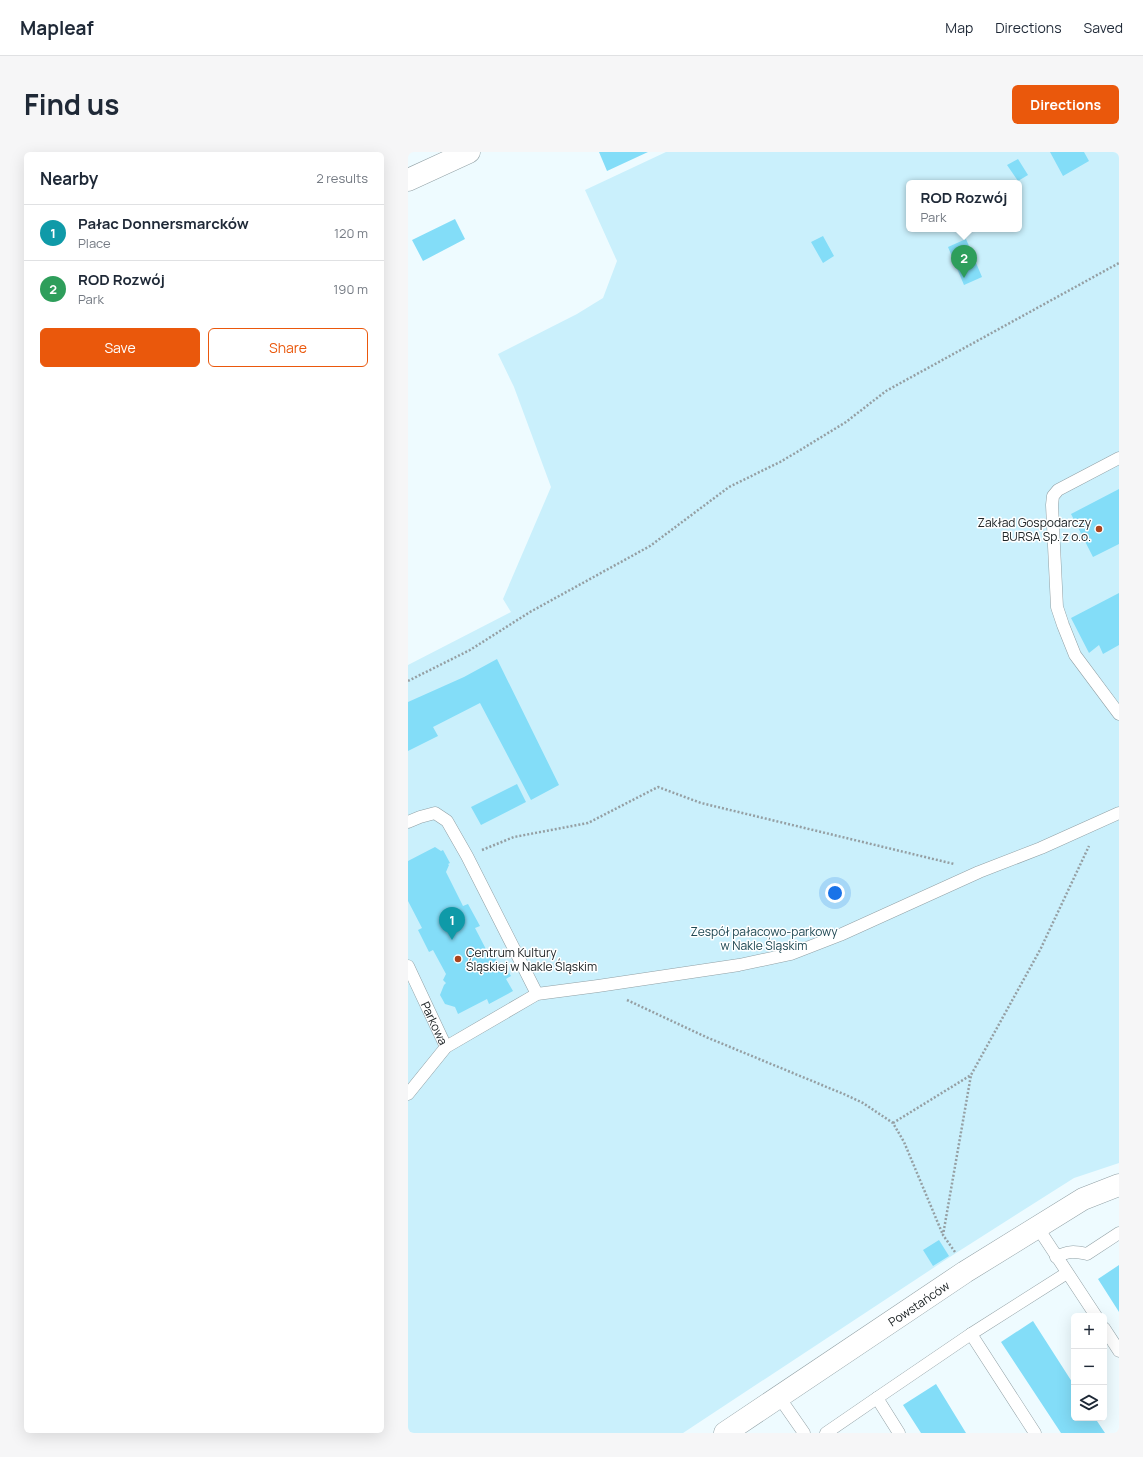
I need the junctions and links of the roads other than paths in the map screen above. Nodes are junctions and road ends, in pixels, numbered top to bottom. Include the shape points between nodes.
1 (469, 152) edge
2 (408, 180) edge
3 (1119, 458) edge
4 (1119, 714) edge
5 (1119, 813) edge
6 (408, 822) edge
7 (408, 966) edge
8 (537, 994) junction
9 (446, 1047) junction
10 (408, 1094) edge
11 (1119, 1185) edge
12 (1038, 1228) junction
13 (1119, 1234) edge
14 (1056, 1257) junction
15 (1067, 1273) junction
16 (1094, 1313) edge
17 (1107, 1333) edge
18 (971, 1334) junction
19 (1119, 1351) edge
20 (780, 1397) junction
21 (877, 1398) junction
22 (725, 1433) edge
23 (804, 1433) edge
24 (826, 1433) edge
25 (899, 1433) edge
26 (1035, 1433) edge

1 - 2 street
3 - 4 lane via 1058,490 1053,496 1052,505 1058,607 1062,625 1075,655
5 - 8 lane via 791,954 739,965
6 - 8 lane via 435,813 448,821
7 - 9 lane, Parkowa
8 - 9 lane
9 - 10 lane, Parkowa
11 - 12 street, Powstańców via 1083,1199
12 - 14 lane
12 - 20 street, Powstańców via 965,1272
13 - 14 lane via 1087,1254 1066,1252
14 - 15 lane
15 - 16 lane
15 - 18 lane
17 - 19 lane
18 - 21 lane
18 - 26 lane
20 - 22 street, Powstańców
20 - 23 lane
21 - 24 lane
21 - 25 lane

